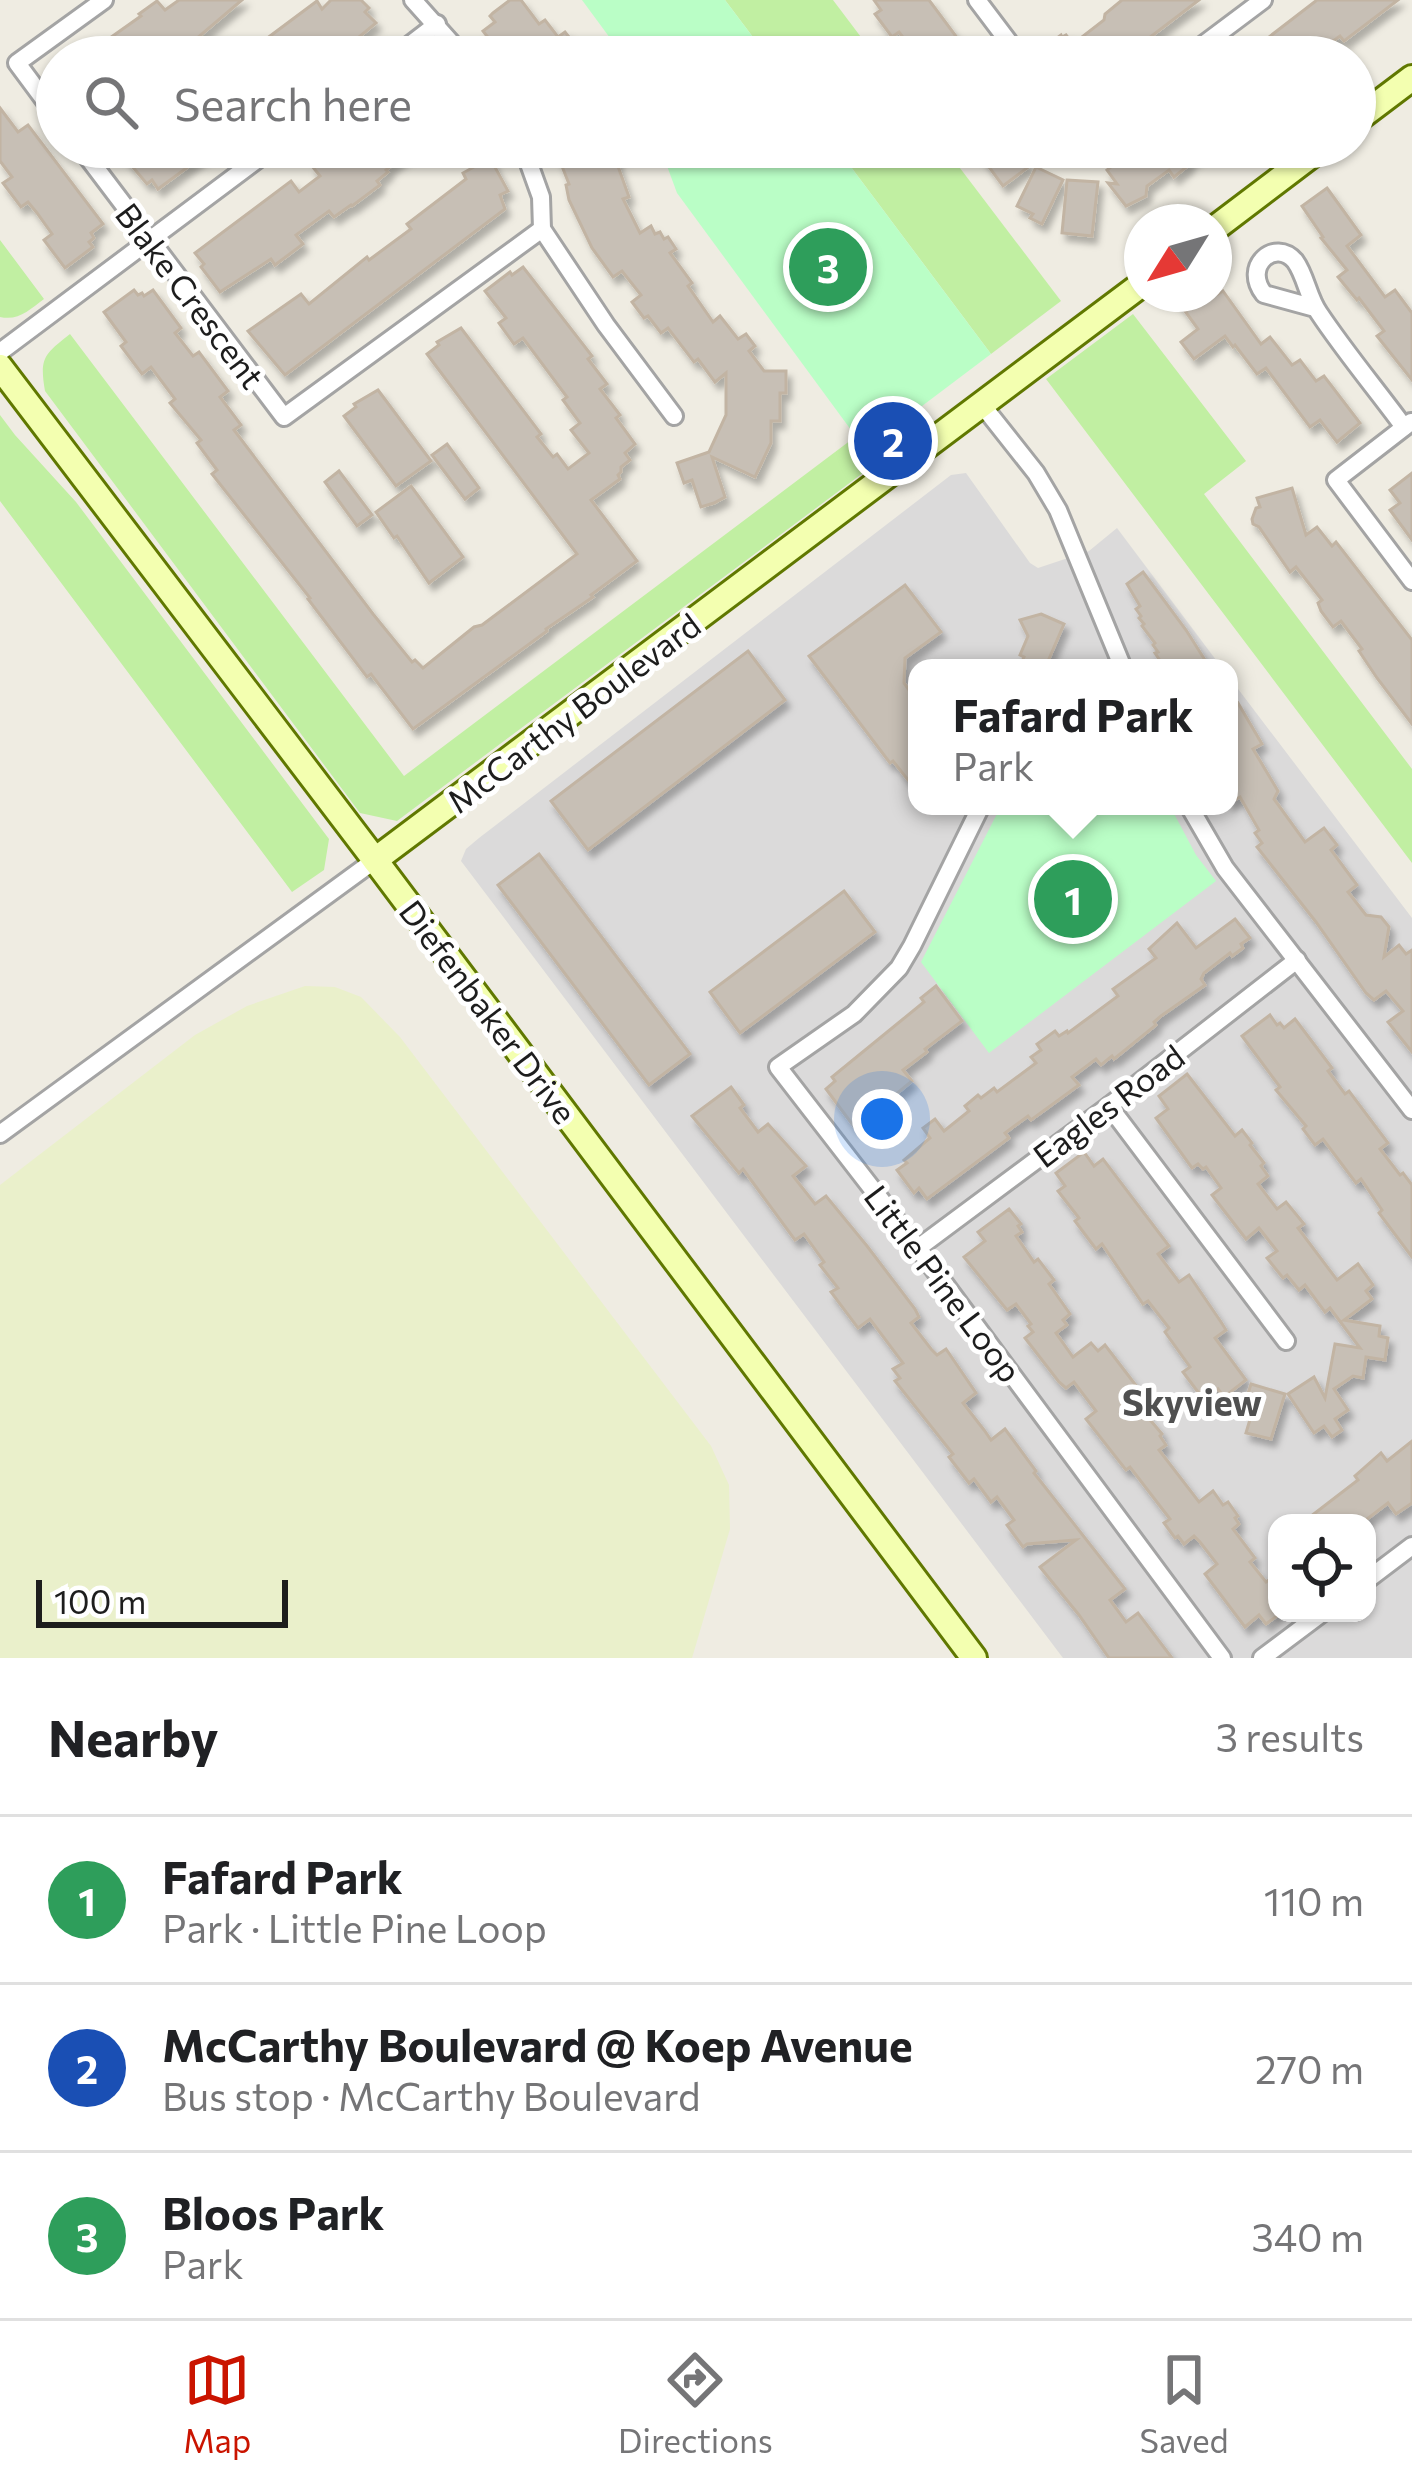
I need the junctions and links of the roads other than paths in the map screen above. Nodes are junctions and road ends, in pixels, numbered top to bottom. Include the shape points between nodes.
1 (104, 0) edge
2 (413, 0) edge
3 (977, 0) edge
4 (1263, 0) edge
5 (437, 24) junction
6 (54, 36) edge
7 (421, 36) edge
8 (447, 36) edge
9 (1004, 36) edge
10 (1215, 36) edge
11 (36, 49) edge
12 (1412, 78) edge
13 (36, 89) edge
14 (1376, 106) edge
15 (96, 168) edge
16 (246, 168) edge
17 (531, 168) edge
18 (1294, 168) edge
19 (1232, 215) edge
20 (542, 229) junction
21 (149, 240) junction
22 (1124, 298) edge
23 (1316, 308) dead end
24 (0, 352) edge
25 (0, 367) edge
26 (983, 406) junction
27 (674, 416) dead end
28 (1408, 424) edge
29 (1412, 581) edge
30 (1119, 659) edge
31 (976, 815) edge
32 (1194, 815) edge
33 (375, 860) junction
34 (1297, 960) junction
35 (1109, 1106) junction
36 (1412, 1110) edge
37 (0, 1134) edge
38 (918, 1248) junction
39 (1286, 1341) dead end
40 (1412, 1546) edge
41 (1376, 1573) edge
42 (1310, 1622) edge
43 (974, 1658) edge
44 (1222, 1658) edge
45 (1262, 1658) edge

1 - 6 street
2 - 5 street
3 - 9 street
4 - 10 street
5 - 7 street
5 - 8 street
11 - 13 street via 17,63
12 - 14 main road
15 - 21 street, Blake Crescent
16 - 21 street
17 - 20 street
18 - 19 main road
20 - 21 street, Blake Crescent via 284,417
20 - 27 street
21 - 24 street
22 - 26 main road, McCarthy Boulevard
23 - 28 street
25 - 33 main road, Diefenbaker Drive
26 - 30 street via 1058,510
26 - 33 main road, McCarthy Boulevard
28 - 29 street via 1336,481
31 - 38 street, Little Pine Loop via 899,968 854,1014 778,1066
32 - 34 street
33 - 37 street, McCarthy Boulevard
33 - 43 main road, Diefenbaker Drive
34 - 35 street, Eagles Road
34 - 36 street
35 - 38 street, Eagles Road
35 - 39 street
38 - 44 street, Little Pine Loop
40 - 41 street
42 - 45 street

